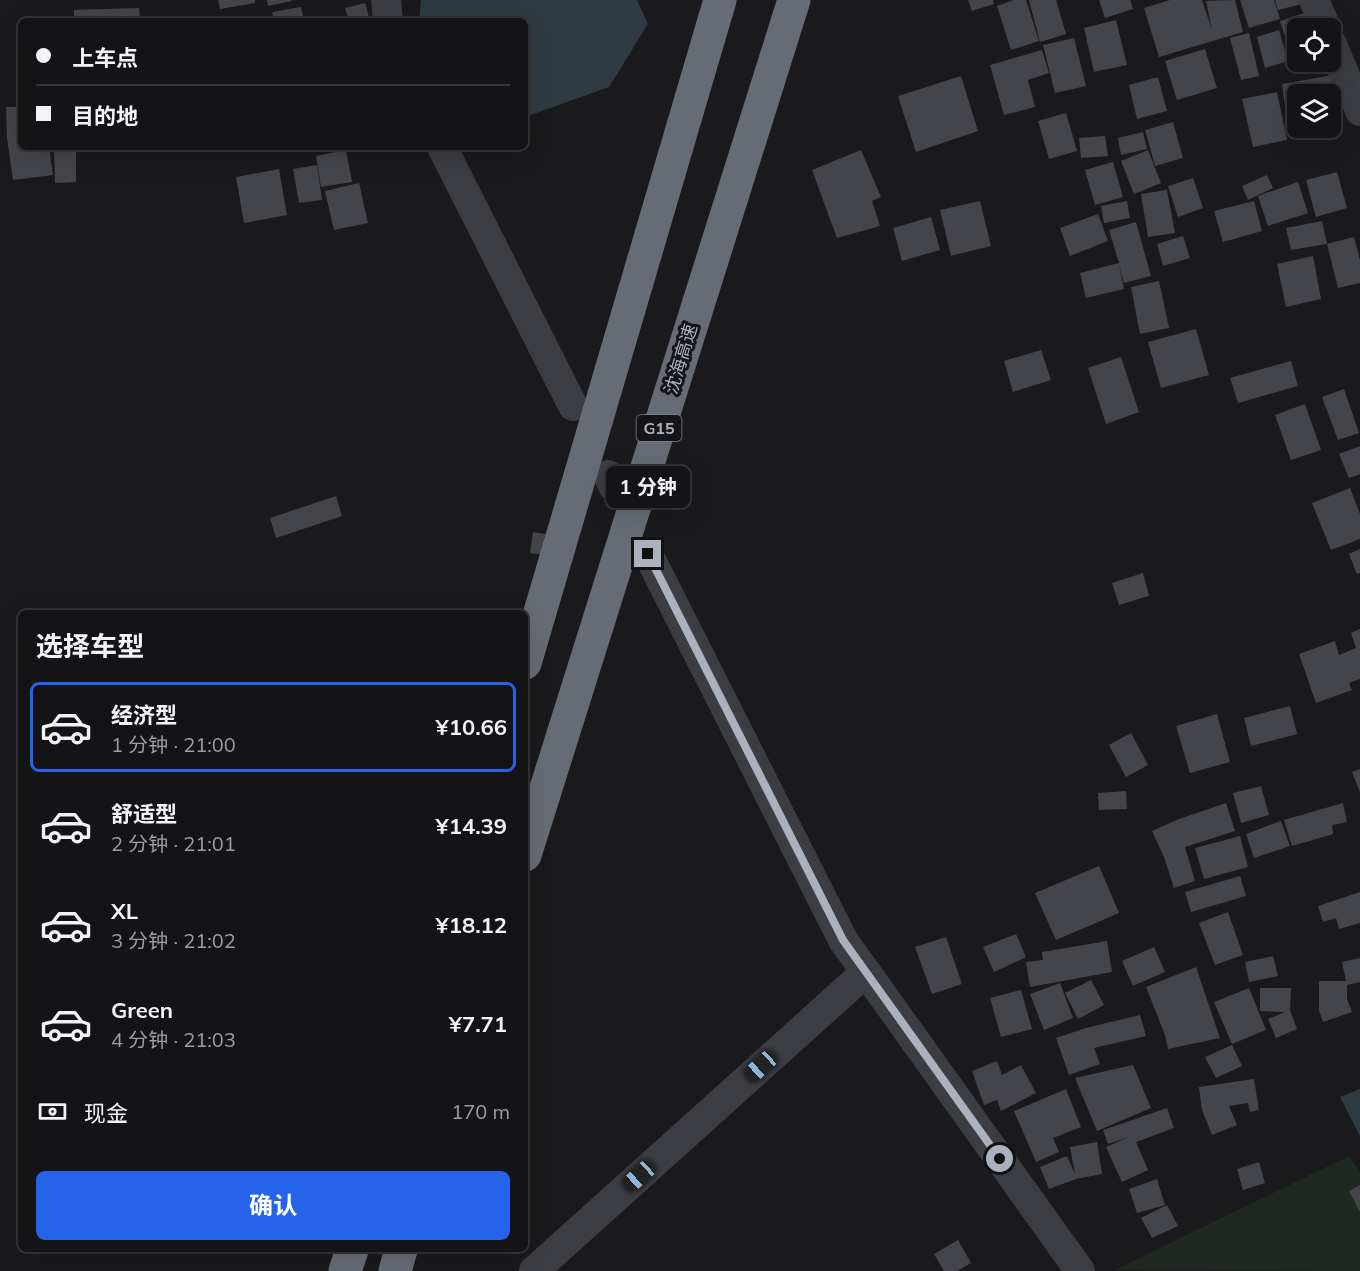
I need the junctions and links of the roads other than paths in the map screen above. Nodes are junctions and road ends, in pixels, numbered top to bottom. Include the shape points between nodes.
1 (386, 0) edge
2 (720, 0) edge
3 (794, 0) edge
4 (1314, 0) edge
5 (388, 18) edge
6 (1322, 18) edge
7 (1341, 66) edge
8 (1360, 111) edge
9 (444, 150) edge
10 (573, 406) dead end
11 (648, 554) dead end
12 (528, 653) edge
13 (528, 845) edge
14 (866, 972) junction
15 (351, 1252) edge
16 (400, 1252) edge
17 (345, 1271) edge
18 (395, 1271) edge
19 (534, 1271) edge
20 (1080, 1271) edge

1 - 5 street
2 - 12 highway
3 - 13 highway, 沈海高速 / G15
4 - 6 street
7 - 8 street
9 - 10 street
11 - 14 street via 843,940
14 - 19 street
14 - 20 street
15 - 17 highway
16 - 18 highway

